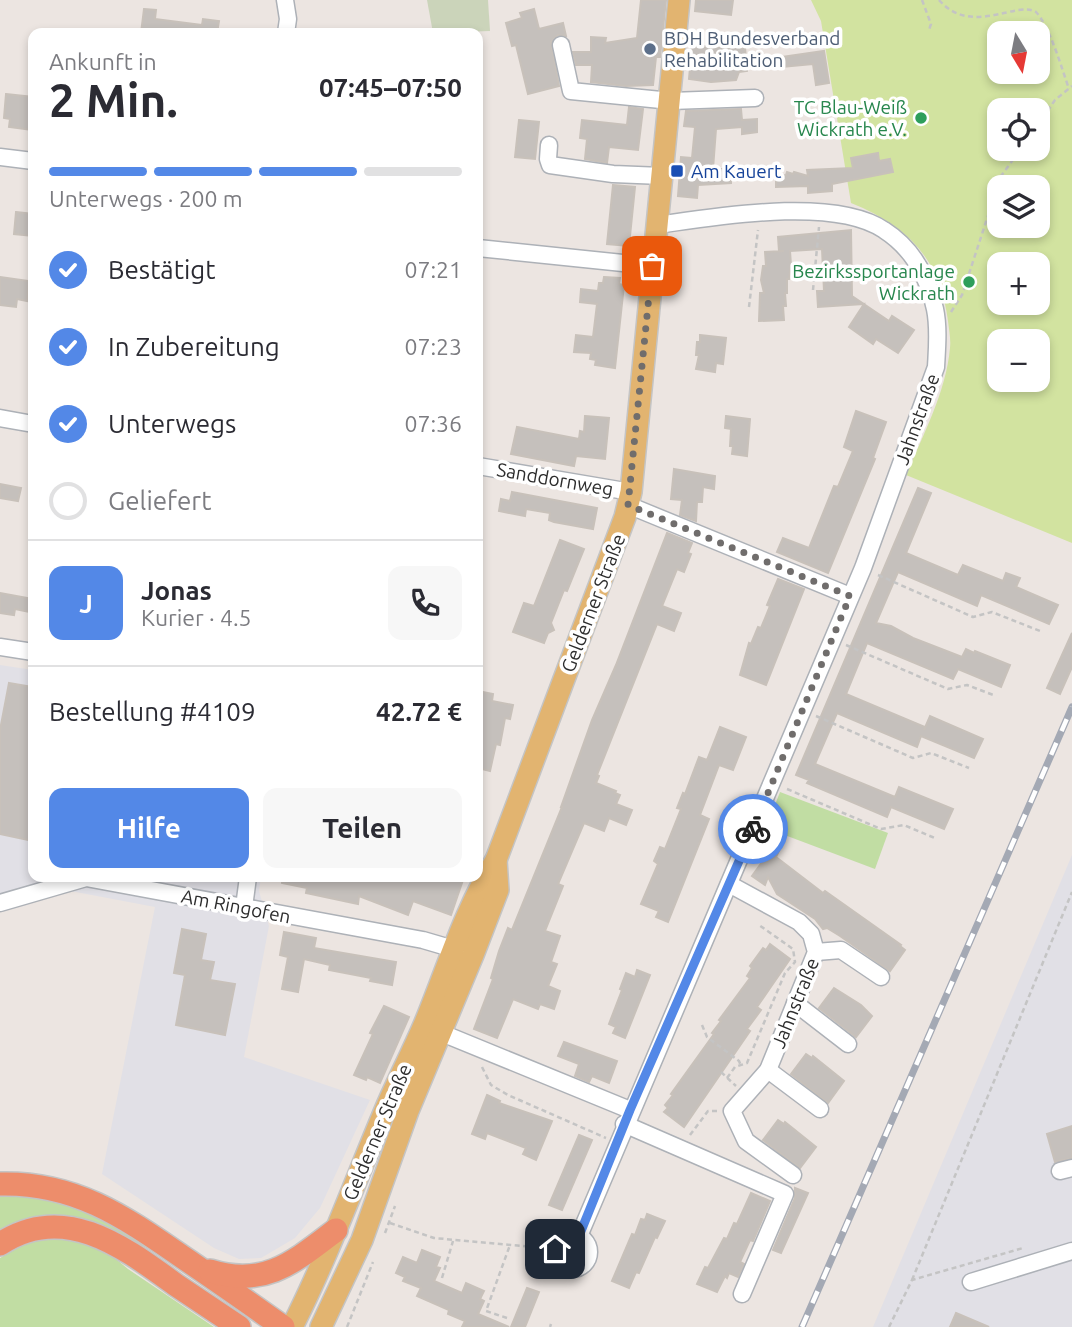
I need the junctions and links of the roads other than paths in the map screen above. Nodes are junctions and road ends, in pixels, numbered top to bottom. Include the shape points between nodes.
1 (285, 0) edge
2 (679, 0) edge
3 (287, 28) edge
4 (561, 45) dead end
5 (755, 98) dead end
6 (671, 101) junction
7 (549, 145) dead end
8 (0, 157) edge
9 (28, 160) edge
10 (662, 176) junction
11 (657, 225) junction
12 (483, 249) edge
13 (652, 266) junction
14 (0, 418) edge
15 (28, 423) edge
16 (483, 467) edge
17 (630, 498) junction
18 (850, 596) junction
19 (0, 646) edge
20 (28, 651) edge
21 (483, 880) edge
22 (72, 882) edge
23 (107, 882) edge
24 (247, 882) edge
25 (482, 882) edge
26 (729, 884) junction
27 (0, 903) edge
28 (244, 908) junction
29 (463, 951) junction
30 (816, 952) junction
31 (881, 978) dead end
32 (795, 1003) junction
33 (431, 1029) junction
34 (848, 1044) dead end
35 (768, 1070) junction
36 (820, 1110) dead end
37 (627, 1117) junction
38 (793, 1175) dead end
39 (0, 1184) edge
40 (336, 1230) junction
41 (579, 1236) junction
42 (0, 1244) edge
43 (1072, 1251) edge
44 (197, 1267) junction
45 (971, 1282) dead end
46 (742, 1294) dead end
47 (239, 1327) edge
48 (282, 1327) edge
49 (292, 1327) edge
50 (321, 1327) edge

1 - 3 street
2 - 6 main road, Gelderner Straße
4 - 6 street via 571,91
5 - 6 street
6 - 10 main road, Gelderner Straße
7 - 10 street via 550,165
8 - 9 street
10 - 11 main road, Gelderner Straße
11 - 13 main road, Gelderner Straße
11 - 18 street, Jahnstraße via 729,215 821,212 884,229 916,259 936,311 936,367
12 - 13 street
13 - 17 main road, Gelderner Straße
14 - 15 street
16 - 17 street, Sanddornweg
17 - 18 street
17 - 21 main road, Gelderner Straße via 496,860
18 - 26 street, Jahnstraße
19 - 20 street
22 - 27 street, Am Ringofen
23 - 28 street, Am Ringofen
24 - 28 street
25 - 29 main road, Gelderner Straße
26 - 30 street, Jahnstraße via 799,922 811,934
26 - 37 street, Jahnstraße
28 - 29 street, Am Ringofen
29 - 33 main road, Gelderner Straße
30 - 31 street via 841,950
30 - 32 street, Jahnstraße
32 - 34 street
32 - 35 street, Jahnstraße
33 - 37 street
33 - 40 main road, Gelderner Straße via 387,1107
33 - 50 main road, Gelderner Straße via 408,1111 362,1240
35 - 36 street
35 - 38 street, Jahnstraße via 732,1111 746,1141
37 - 41 street, Jahnstraße
37 - 46 street via 679,1148 785,1194
39 - 44 highway via 55,1189 82,1197 124,1217
40 - 44 highway via 280,1270 263,1275 237,1276
40 - 49 main road, Gelderner Straße
41 - 41 street, Jahnstraße via 588,1248 587,1258 580,1266 562,1265 555,1249 563,1237
42 - 47 highway via 44,1228 97,1234 130,1251
43 - 45 street
44 - 48 highway

